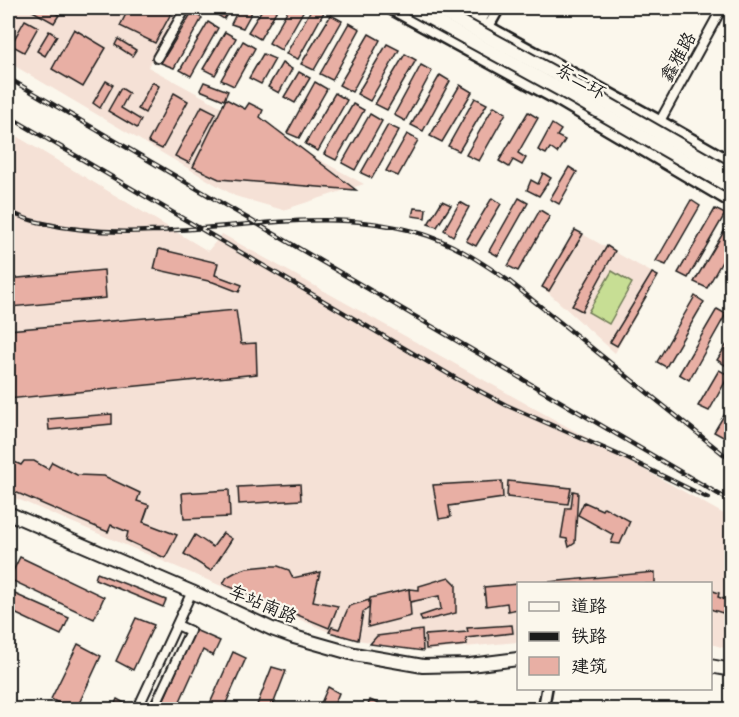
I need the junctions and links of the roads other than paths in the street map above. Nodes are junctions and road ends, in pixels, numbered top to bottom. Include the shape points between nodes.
1 (186, 8) edge
2 (389, 8) edge
3 (411, 8) edge
4 (435, 8) edge
5 (455, 8) edge
6 (488, 8) edge
7 (499, 8) edge
8 (722, 8) edge
9 (485, 24) junction
10 (464, 49) junction
11 (474, 54) junction
12 (157, 58) dead end
13 (660, 121) junction
14 (732, 162) edge
15 (732, 175) edge
16 (732, 188) edge
17 (732, 203) edge
18 (8, 513) edge
19 (8, 520) edge
20 (189, 598) junction
21 (177, 625) junction
22 (712, 658) edge
23 (517, 659) edge
24 (732, 661) edge
25 (517, 666) edge
26 (712, 666) edge
27 (732, 670) edge
28 (547, 690) edge
29 (137, 710) edge
30 (153, 710) edge
31 (543, 710) edge

1 - 12 street
2 - 10 street
3 - 16 main road, 东二环, bridge
4 - 15 main road, 东二环, bridge
5 - 9 street
6 - 9 street
7 - 9 street
8 - 13 street, 鑫雅路
9 - 10 street
9 - 11 street
9 - 13 street
10 - 11 street
11 - 17 street
13 - 14 street
18 - 23 main road, 车站南路 via 294,637 354,654 423,666 470,666
19 - 20 main road, 车站南路
20 - 21 street
20 - 25 main road, 车站南路 via 291,642 354,661 422,673 470,673
21 - 29 street
21 - 30 street via 190,631
22 - 24 main road
26 - 27 main road
28 - 31 street

